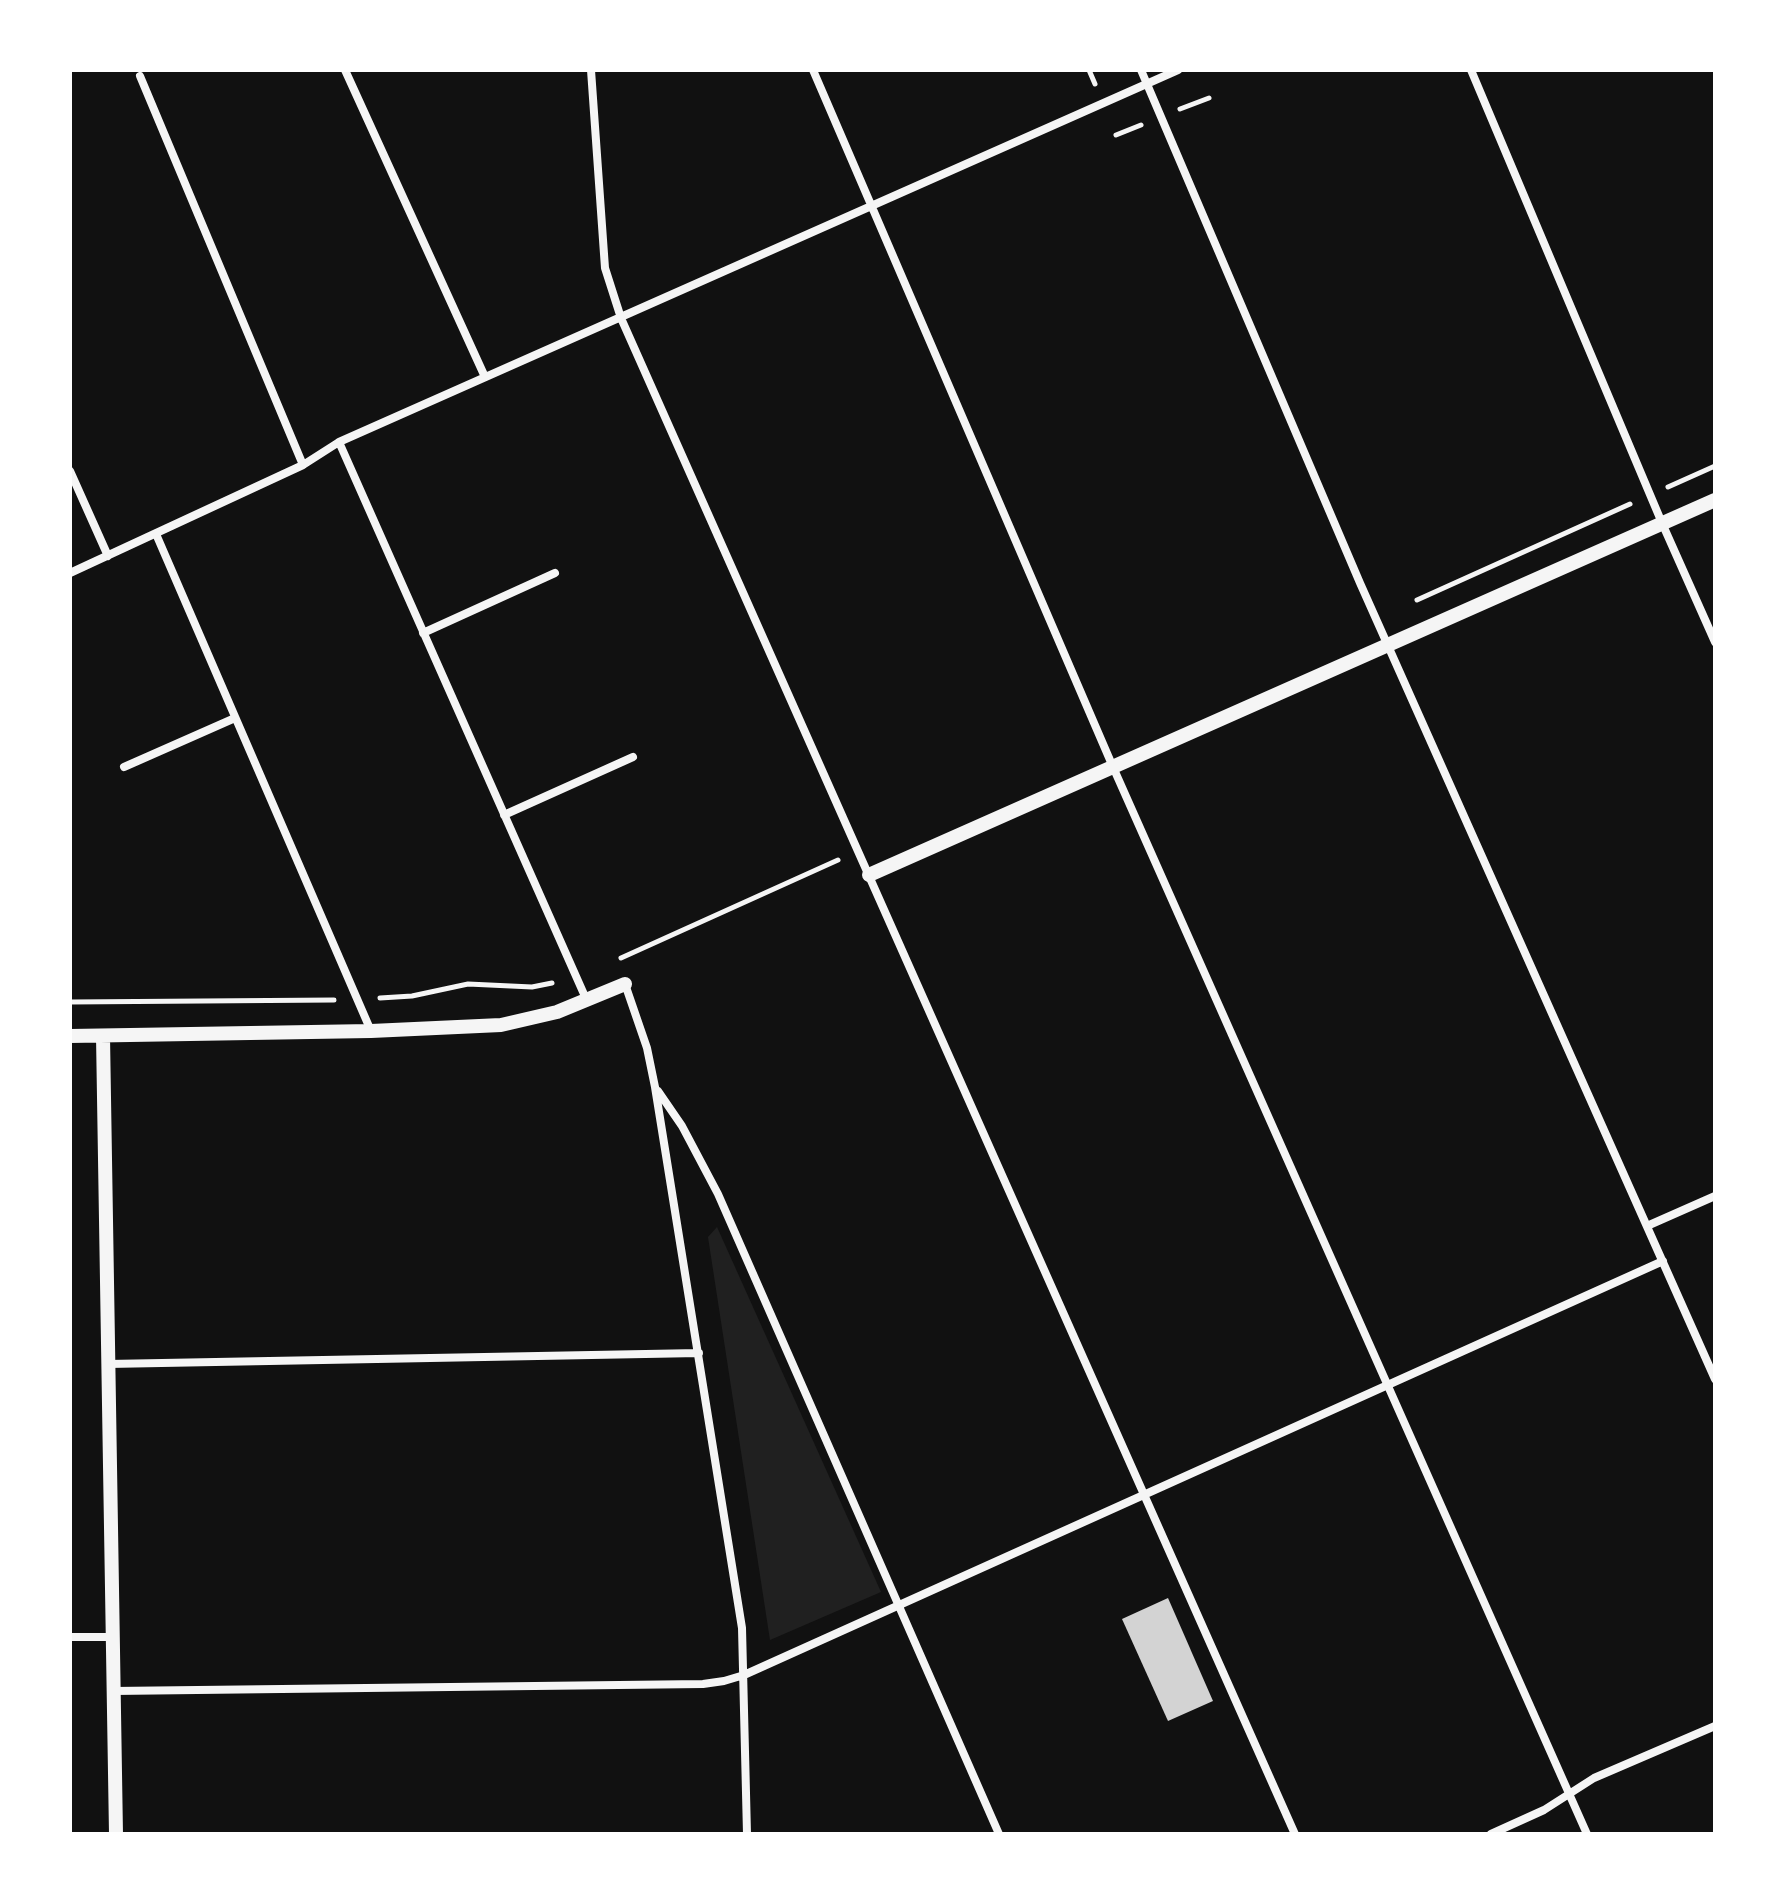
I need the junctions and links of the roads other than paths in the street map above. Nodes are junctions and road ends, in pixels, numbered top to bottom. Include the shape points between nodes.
1 (345, 70) edge
2 (591, 70) edge
3 (813, 70) edge
4 (1141, 70) edge
5 (1178, 70) edge
6 (1471, 70) edge
7 (140, 76) dead end
8 (1147, 84) junction
9 (872, 206) junction
10 (621, 318) junction
11 (485, 377) junction
12 (339, 442) junction
13 (303, 465) junction
14 (70, 471) edge
15 (1715, 500) edge
16 (1662, 523) junction
17 (156, 534) junction
18 (108, 556) junction
19 (70, 573) edge
20 (555, 573) dead end
21 (423, 633) junction
22 (1715, 642) edge
23 (1388, 645) junction
24 (235, 718) junction
25 (633, 757) dead end
26 (124, 767) dead end
27 (1113, 767) junction
28 (504, 815) junction
29 (869, 875) junction
30 (625, 984) joint
31 (587, 1001) junction
32 (371, 1031) junction
33 (70, 1036) edge
34 (103, 1036) junction
35 (655, 1087) junction
36 (1715, 1196) edge
37 (1647, 1226) junction
38 (1663, 1261) junction
39 (699, 1353) junction
40 (108, 1364) junction
41 (1715, 1379) edge
42 (1387, 1385) junction
43 (1144, 1494) junction
44 (897, 1606) junction
45 (70, 1637) edge
46 (113, 1637) junction
47 (744, 1675) junction
48 (113, 1691) junction
49 (1715, 1726) edge
50 (1569, 1794) junction
51 (116, 1834) edge
52 (747, 1834) edge
53 (999, 1834) edge
54 (1295, 1834) edge
55 (1491, 1834) edge
56 (1587, 1834) edge

1 - 11 street
2 - 10 street via 605,268
3 - 9 street
4 - 8 street
5 - 8 street
6 - 16 street
7 - 13 street
8 - 9 street
8 - 23 street
9 - 10 street
9 - 27 street
10 - 11 street
10 - 29 street
11 - 12 street
12 - 13 street
12 - 21 street
13 - 17 street
14 - 18 street
15 - 16 street
16 - 22 street
16 - 23 street
17 - 18 street
17 - 24 street
18 - 19 street
20 - 21 street
21 - 28 street
23 - 27 street
23 - 37 street
24 - 26 street
24 - 32 street
25 - 28 street
27 - 29 street
27 - 42 street
28 - 31 street
29 - 43 street
30 - 31 street
30 - 35 street
31 - 32 street via 501,1025
32 - 34 street
33 - 34 street
34 - 40 street
35 - 39 street
35 - 44 street via 718,1194
36 - 37 street
37 - 38 street
38 - 41 street
38 - 42 street
39 - 40 street
39 - 47 street via 742,1628
40 - 46 street
42 - 43 street
42 - 50 street
43 - 44 street
43 - 54 street
44 - 47 street
44 - 53 street
45 - 46 street
46 - 48 street
47 - 48 street via 703,1684
47 - 52 street
48 - 51 street
49 - 50 street
50 - 55 street
50 - 56 street

